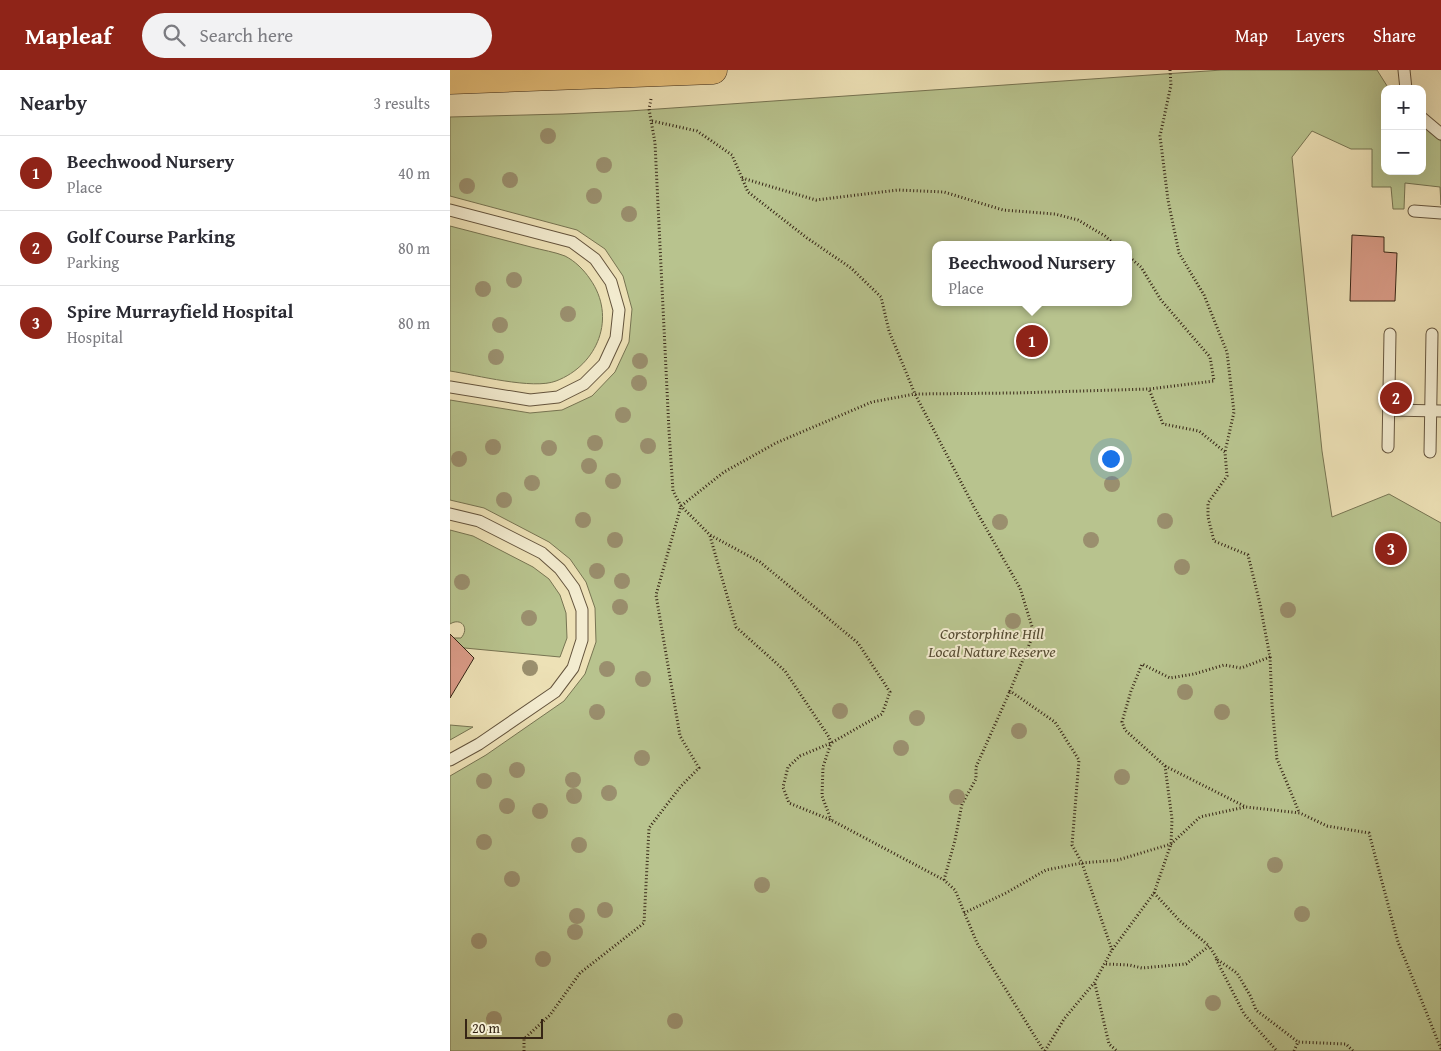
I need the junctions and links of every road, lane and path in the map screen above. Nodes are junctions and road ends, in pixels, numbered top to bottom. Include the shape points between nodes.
1 (713, 70) edge
2 (1170, 70) edge
3 (1404, 70) edge
4 (654, 73) junction
5 (450, 80) edge
6 (1406, 85) edge
7 (1426, 121) edge
8 (652, 122) junction
9 (1441, 134) edge
10 (742, 178) junction
11 (450, 210) edge
12 (1414, 211) dead end
13 (1441, 213) edge
14 (1111, 241) edge
15 (1132, 259) edge
16 (1390, 334) dead end
17 (1432, 334) dead end
18 (450, 386) edge
19 (1148, 389) junction
20 (915, 394) junction
21 (1389, 410) junction
22 (1436, 411) edge
23 (1388, 447) dead end
24 (1225, 452) junction
25 (1430, 452) dead end
26 (681, 506) junction
27 (450, 514) edge
28 (710, 535) junction
29 (1270, 657) junction
30 (1010, 691) junction
31 (831, 743) junction
32 (450, 760) edge
33 (1165, 766) junction
34 (1246, 807) junction
35 (1300, 813) junction
36 (831, 820) junction
37 (1171, 844) junction
38 (1082, 863) junction
39 (944, 880) junction
40 (1154, 893) junction
41 (964, 913) junction
42 (1209, 946) junction
43 (1112, 950) junction
44 (1105, 964) junction
45 (1094, 983) junction
46 (1298, 1042) junction
47 (1441, 1049) edge
48 (524, 1051) edge
49 (1044, 1051) edge
50 (1117, 1051) edge
51 (1277, 1051) edge
52 (1294, 1051) edge
53 (1353, 1051) edge

1 - 4 main road
2 - 24 path via 1171,85 1160,136 1168,200 1179,253 1204,295 1227,352 1234,412
3 - 6 lane
4 - 5 main road
4 - 8 path via 649,109
7 - 9 lane
8 - 10 path via 697,131 732,155
8 - 26 path via 673,491
10 - 14 path via 816,200 898,190 944,192 1003,210 1056,214 1078,220
10 - 20 path via 748,192 851,268 881,297 889,331
11 - 18 lane via 572,242 595,259 611,282 619,310 616,338 604,364 584,384 558,397 530,400
12 - 13 lane
15 - 19 path via 1141,267 1161,300 1210,357 1214,381
16 - 21 lane
17 - 22 lane
19 - 20 path
19 - 24 path via 1163,424 1199,431
20 - 26 path via 872,402 776,443 724,472
20 - 30 path via 1020,588 1034,633
21 - 22 lane
21 - 23 lane
22 - 25 lane
24 - 29 path via 1227,476 1208,503 1208,518 1214,541 1248,555
26 - 28 path
26 - 48 path via 656,596 680,736 699,768 680,786 649,828 644,923 580,973 550,1015 524,1039
27 - 32 lane via 479,521 542,554 560,569 574,588 582,610 582,640 573,668 555,692
28 - 31 path via 736,627 785,671
28 - 31 path via 760,562 858,642 890,692 882,714
29 - 33 path via 1241,668 1224,665 1170,678 1142,664 1122,722 1125,730
29 - 35 path via 1277,759
30 - 38 path via 1055,722 1079,760 1072,845
30 - 39 path via 976,767 976,779 962,804
31 - 36 path via 823,767 822,796
31 - 36 path via 800,756 788,767 783,786 789,803
33 - 34 path
33 - 37 path via 1172,819
34 - 35 path
34 - 37 path via 1200,818
35 - 47 path via 1327,826 1369,833 1398,942
36 - 39 path
37 - 38 path via 1118,860
37 - 40 path
38 - 41 path via 1046,870
38 - 43 path
39 - 41 path via 954,890
40 - 42 path
40 - 43 path
41 - 49 path via 977,943
42 - 44 path via 1186,964 1142,968
42 - 46 path via 1218,960 1238,973 1256,1010
42 - 51 path via 1244,1014
43 - 44 path
44 - 45 path
45 - 49 path via 1064,1019
45 - 50 path via 1110,1044
46 - 52 path
46 - 53 path via 1346,1044

